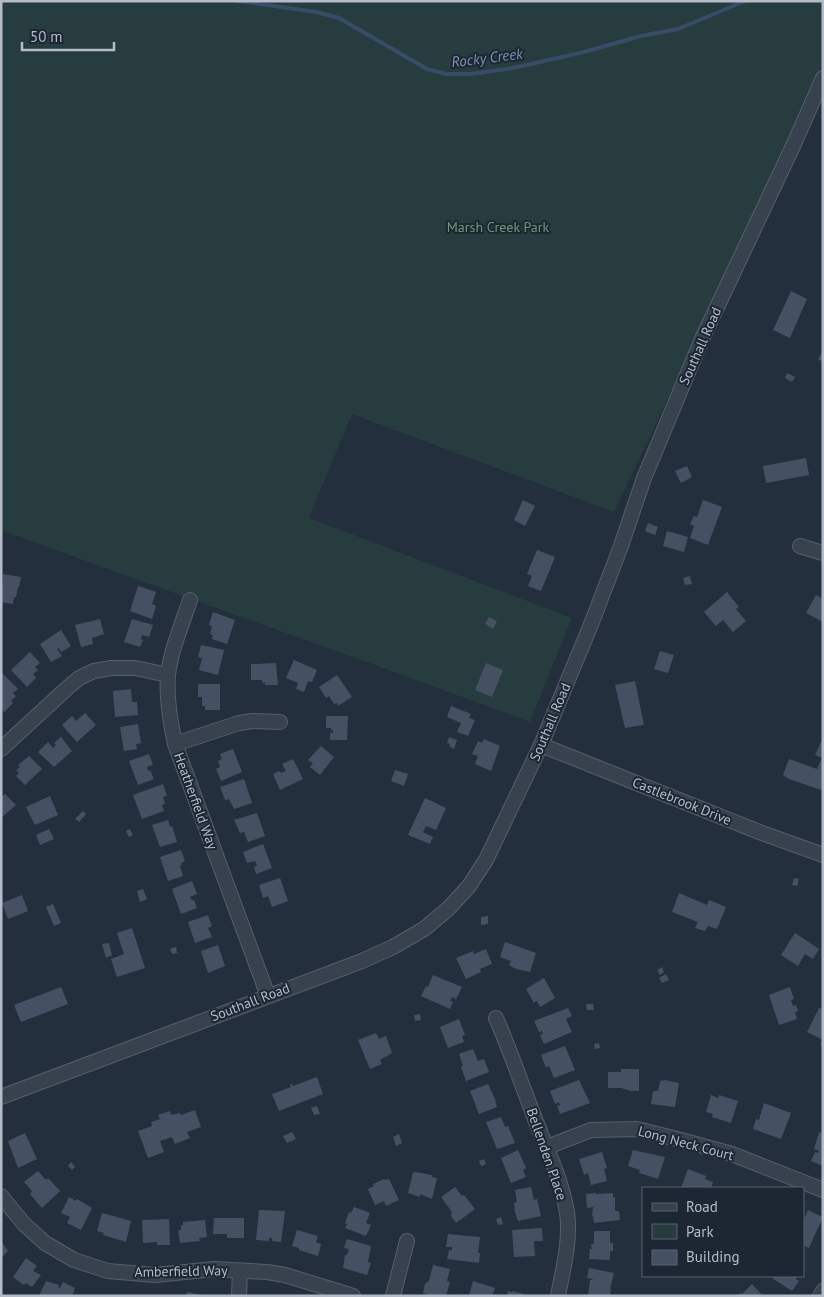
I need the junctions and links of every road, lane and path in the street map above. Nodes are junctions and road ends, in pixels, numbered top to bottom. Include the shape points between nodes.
1 (823, 78) edge
2 (800, 546) dead end
3 (823, 553) edge
4 (190, 600) dead end
5 (168, 676) junction
6 (280, 722) dead end
7 (174, 744) junction
8 (542, 745) junction
9 (1, 749) edge
10 (823, 855) edge
11 (268, 996) junction
12 (496, 1018) dead end
13 (1, 1097) edge
14 (547, 1147) junction
15 (823, 1190) edge
16 (1, 1196) edge
17 (407, 1241) dead end
18 (240, 1271) junction
19 (823, 1291) edge
20 (239, 1296) edge
21 (353, 1296) edge
22 (393, 1296) edge
23 (558, 1296) edge
24 (820, 1296) edge

1 - 8 street, Southall Road via 702,338 644,478 592,622
2 - 3 street
4 - 5 street, Heatherfield Way via 172,653
5 - 7 street, Heatherfield Way
5 - 9 street via 135,668 94,671 79,678
6 - 7 street via 253,720
7 - 11 street, Heatherfield Way
8 - 10 street, Castlebrook Drive
8 - 11 street, Southall Road via 486,860 470,886 448,909 424,929 393,947
11 - 13 street, Southall Road
12 - 14 street, Bellenden Place
14 - 15 street, Long Neck Court via 591,1130 637,1129 732,1154
14 - 23 street, Bellenden Place via 567,1212 568,1238
16 - 18 street, Amberfield Way via 45,1243 74,1260 108,1271 155,1274 215,1269
17 - 22 street
18 - 20 street
18 - 21 street, Amberfield Way via 284,1275
19 - 24 street

